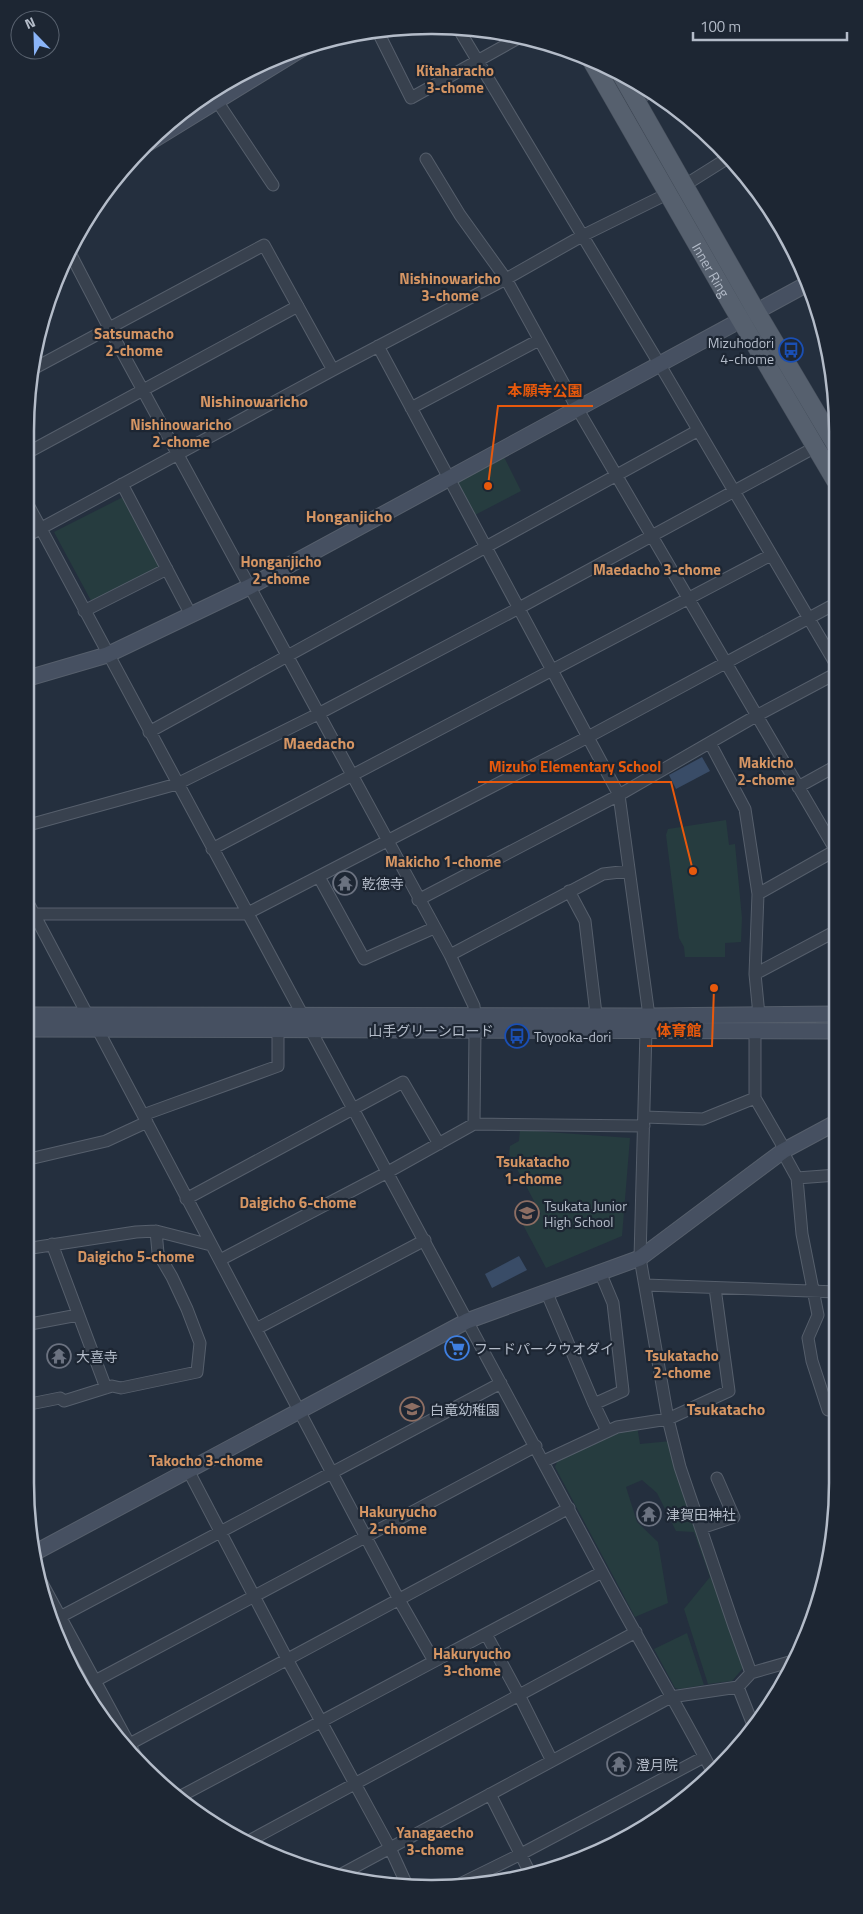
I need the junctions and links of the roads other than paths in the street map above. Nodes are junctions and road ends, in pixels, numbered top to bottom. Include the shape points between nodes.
1 (463, 35) edge
2 (380, 37) edge
3 (512, 42) edge
4 (479, 61) junction
5 (271, 68) edge
6 (597, 70) edge
7 (643, 96) edge
8 (217, 101) junction
9 (177, 125) edge
10 (426, 159) dead end
11 (723, 161) edge
12 (273, 185) dead end
13 (685, 185) junction
14 (668, 194) junction
15 (582, 236) junction
16 (73, 259) edge
17 (506, 279) junction
18 (802, 287) edge
19 (298, 306) junction
20 (756, 311) junction
21 (741, 321) junction
22 (109, 328) junction
23 (539, 340) junction
24 (378, 346) junction
25 (660, 365) junction
26 (39, 366) edge
27 (333, 370) junction
28 (142, 390) junction
29 (411, 408) junction
30 (576, 408) junction
31 (697, 431) junction
32 (829, 431) edge
33 (829, 441) edge
34 (816, 446) junction
35 (34, 449) edge
36 (177, 454) junction
37 (829, 469) edge
38 (616, 476) junction
39 (448, 477) junction
40 (122, 484) junction
41 (733, 491) junction
42 (34, 516) edge
43 (41, 529) junction
44 (34, 532) edge
45 (651, 536) junction
46 (486, 547) junction
47 (771, 555) junction
48 (167, 569) junction
49 (249, 586) junction
50 (688, 599) junction
51 (829, 607) edge
52 (519, 608) junction
53 (84, 611) junction
54 (191, 615) junction
55 (808, 617) junction
56 (829, 653) edge
57 (108, 655) junction
58 (287, 657) junction
59 (725, 662) junction
60 (552, 670) junction
61 (34, 676) edge
62 (829, 677) edge
63 (318, 714) junction
64 (756, 716) junction
65 (149, 732) junction
66 (588, 737) junction
67 (710, 743) junction
68 (829, 770) edge
69 (352, 776) junction
70 (177, 784) junction
71 (798, 787) junction
72 (619, 795) junction
73 (34, 824) edge
74 (829, 838) edge
75 (387, 842) junction
76 (212, 850) junction
77 (829, 854) edge
78 (629, 871) junction
79 (320, 876) junction
80 (569, 891) junction
81 (758, 894) junction
82 (418, 900) junction
83 (34, 914) joint
84 (246, 914) junction
85 (434, 928) junction
86 (829, 935) edge
87 (450, 955) junction
88 (755, 974) junction
89 (34, 1014) edge
90 (87, 1014) junction
91 (596, 1014) junction
92 (829, 1014) edge
93 (475, 1015) junction
94 (759, 1015) junction
95 (304, 1016) junction
96 (647, 1023) junction
97 (34, 1029) edge
98 (312, 1029) junction
99 (98, 1030) junction
100 (278, 1030) junction
101 (475, 1030) junction
102 (755, 1031) junction
103 (829, 1031) edge
104 (755, 1098) junction
105 (353, 1108) junction
106 (145, 1119) junction
107 (644, 1121) junction
108 (474, 1124) junction
109 (829, 1126) edge
110 (439, 1144) junction
111 (783, 1151) junction
112 (34, 1158) edge
113 (388, 1172) junction
114 (829, 1176) edge
115 (797, 1178) junction
116 (186, 1198) junction
117 (156, 1231) junction
118 (425, 1240) junction
119 (52, 1244) junction
120 (210, 1245) junction
121 (34, 1247) edge
122 (640, 1258) junction
123 (220, 1260) junction
124 (600, 1272) junction
125 (645, 1285) junction
126 (715, 1288) junction
127 (813, 1290) junction
128 (546, 1291) junction
129 (829, 1291) edge
130 (78, 1315) junction
131 (468, 1320) junction
132 (34, 1323) edge
133 (256, 1329) junction
134 (501, 1383) junction
135 (106, 1388) junction
136 (34, 1403) edge
137 (594, 1404) junction
138 (829, 1410) edge
139 (300, 1411) junction
140 (668, 1419) junction
141 (607, 1431) junction
142 (536, 1446) junction
143 (544, 1461) junction
144 (188, 1470) junction
145 (332, 1473) junction
146 (717, 1478) dead end
147 (568, 1508) junction
148 (701, 1528) junction
149 (220, 1532) junction
150 (365, 1536) junction
151 (39, 1550) edge
152 (602, 1572) junction
153 (254, 1596) junction
154 (398, 1598) junction
155 (56, 1612) edge
156 (60, 1617) junction
157 (636, 1632) junction
158 (486, 1634) junction
159 (287, 1659) junction
160 (434, 1661) junction
161 (785, 1663) edge
162 (751, 1673) junction
163 (95, 1681) junction
164 (738, 1687) junction
165 (519, 1695) junction
166 (671, 1697) junction
167 (751, 1719) edge
168 (321, 1722) junction
169 (116, 1725) edge
170 (131, 1743) edge
171 (704, 1757) junction
172 (552, 1761) junction
173 (710, 1767) edge
174 (354, 1784) junction
175 (184, 1794) edge
176 (490, 1794) junction
177 (254, 1838) edge
178 (390, 1848) junction
179 (521, 1854) junction
180 (529, 1868) edge
181 (347, 1871) edge
182 (473, 1878) edge
183 (404, 1879) edge

1 - 4 street
2 - 4 street via 411,98
3 - 4 street
4 - 15 street
5 - 8 street
6 - 14 main road, Inner Ring
7 - 13 main road, Inner Ring
8 - 9 street
8 - 12 street
10 - 17 street via 460,215
11 - 13 street
13 - 20 main road, Inner Ring
14 - 15 street
14 - 21 main road, Inner Ring
15 - 17 street
15 - 25 street
16 - 22 street
17 - 23 street
17 - 24 street
18 - 20 street
19 - 22 street via 264,245
19 - 27 street
19 - 28 street
20 - 21 street
20 - 32 main road, Inner Ring
21 - 25 street
21 - 34 main road, Inner Ring
22 - 26 street
22 - 28 street
23 - 29 street
23 - 30 street
24 - 27 street
24 - 29 street
25 - 30 street
25 - 31 street
27 - 36 street
28 - 35 street
28 - 36 street
29 - 39 street
30 - 38 street
30 - 39 street
31 - 38 street
31 - 41 street
33 - 34 street
34 - 37 main road, Inner Ring
34 - 41 street
36 - 40 street
36 - 49 street
38 - 45 street
38 - 46 street
39 - 46 street
39 - 49 street
40 - 43 street
40 - 48 street
41 - 45 street
41 - 47 street
42 - 43 street
43 - 44 street
43 - 53 street
45 - 50 street
45 - 52 street
46 - 52 street
46 - 58 street
47 - 50 street
47 - 55 street
48 - 53 street
48 - 54 street
49 - 54 street
49 - 58 street
50 - 59 street
50 - 60 street
51 - 55 street
52 - 60 street
52 - 63 street
53 - 57 street
54 - 57 street
55 - 56 street
55 - 59 street
57 - 61 street
57 - 65 street
58 - 63 street
58 - 65 street
59 - 64 street
59 - 66 street
60 - 66 street
60 - 69 street
62 - 64 street
63 - 69 street
63 - 70 street
64 - 67 street
64 - 71 street
65 - 70 street
66 - 72 street
66 - 75 street
67 - 72 street
67 - 81 street via 745,809
68 - 71 street
69 - 75 street
69 - 76 street
70 - 73 street
70 - 76 street
71 - 74 street
72 - 78 street
72 - 82 street
75 - 79 street
75 - 82 street
76 - 84 street
77 - 81 street
78 - 80 street via 603,874
78 - 96 street
79 - 84 street
79 - 85 street via 364,958
80 - 87 street
80 - 91 street via 585,921
81 - 88 street
82 - 85 street
83 - 84 street
83 - 90 street
84 - 95 street
85 - 87 street
86 - 88 street
87 - 93 street via 474,1006
88 - 94 street
89 - 90 street, 山手グリーンロード
90 - 95 street, 山手グリーンロード
90 - 99 street
91 - 93 street, 山手グリーンロード
91 - 96 street, 山手グリーンロード
92 - 94 street, 山手グリーンロード
93 - 95 street, 山手グリーンロード
94 - 96 street, 山手グリーンロード
95 - 98 street
96 - 101 street, 山手グリーンロード
96 - 102 street, 山手グリーンロード
96 - 107 street
97 - 99 street, 山手グリーンロード
98 - 100 street, 山手グリーンロード
98 - 101 street, 山手グリーンロード
98 - 105 street
99 - 100 street, 山手グリーンロード
99 - 106 street
100 - 106 street via 278,1066
101 - 108 street
102 - 103 street, 山手グリーンロード
102 - 104 street
104 - 107 street via 703,1119
104 - 111 street
105 - 110 street via 403,1082
105 - 113 street
105 - 116 street
106 - 112 street via 106,1141
106 - 116 street
107 - 108 street
107 - 122 street
108 - 110 street
109 - 111 street
110 - 113 street
111 - 115 street
111 - 122 street
113 - 118 street
113 - 123 street
114 - 115 street
115 - 127 street via 802,1234
116 - 120 street
117 - 119 street
117 - 120 street
117 - 135 street via 158,1253 187,1309 200,1343 197,1372 121,1388
118 - 131 street
118 - 133 street
119 - 121 street
119 - 130 street
120 - 123 street
122 - 124 street
122 - 125 street
123 - 133 street
124 - 128 street
124 - 137 street via 614,1303 623,1392
125 - 126 street
125 - 140 street
126 - 127 street
126 - 140 street via 729,1390
127 - 129 street
127 - 138 street via 818,1315 808,1338 812,1362
128 - 131 street
128 - 137 street
130 - 132 street
130 - 135 street
131 - 134 street
131 - 139 street
133 - 139 street
134 - 142 street
134 - 145 street
135 - 136 street via 64,1401 60,1398
137 - 141 street
139 - 144 street
139 - 145 street
140 - 141 street
140 - 148 street
141 - 143 street
142 - 143 street
142 - 150 street
143 - 147 street
144 - 149 street
144 - 151 street
145 - 149 street
145 - 150 street
146 - 148 street via 734,1517
147 - 152 street
147 - 154 street
148 - 162 street
149 - 153 street
149 - 156 street
150 - 153 street
150 - 154 street
152 - 157 street
152 - 158 street
153 - 159 street
153 - 163 street
154 - 159 street
154 - 160 street
155 - 156 street
156 - 163 street
157 - 165 street
157 - 166 street
158 - 160 street
158 - 165 street
159 - 168 street
159 - 170 street
160 - 168 street
161 - 162 street
162 - 164 street
163 - 169 street
164 - 166 street
164 - 167 street
165 - 172 street
165 - 174 street
166 - 171 street
166 - 172 street
168 - 174 street
168 - 175 street
171 - 173 street
171 - 179 street
172 - 176 street
174 - 177 street
174 - 178 street
176 - 178 street
176 - 179 street
178 - 181 street
178 - 183 street
179 - 180 street
179 - 182 street

